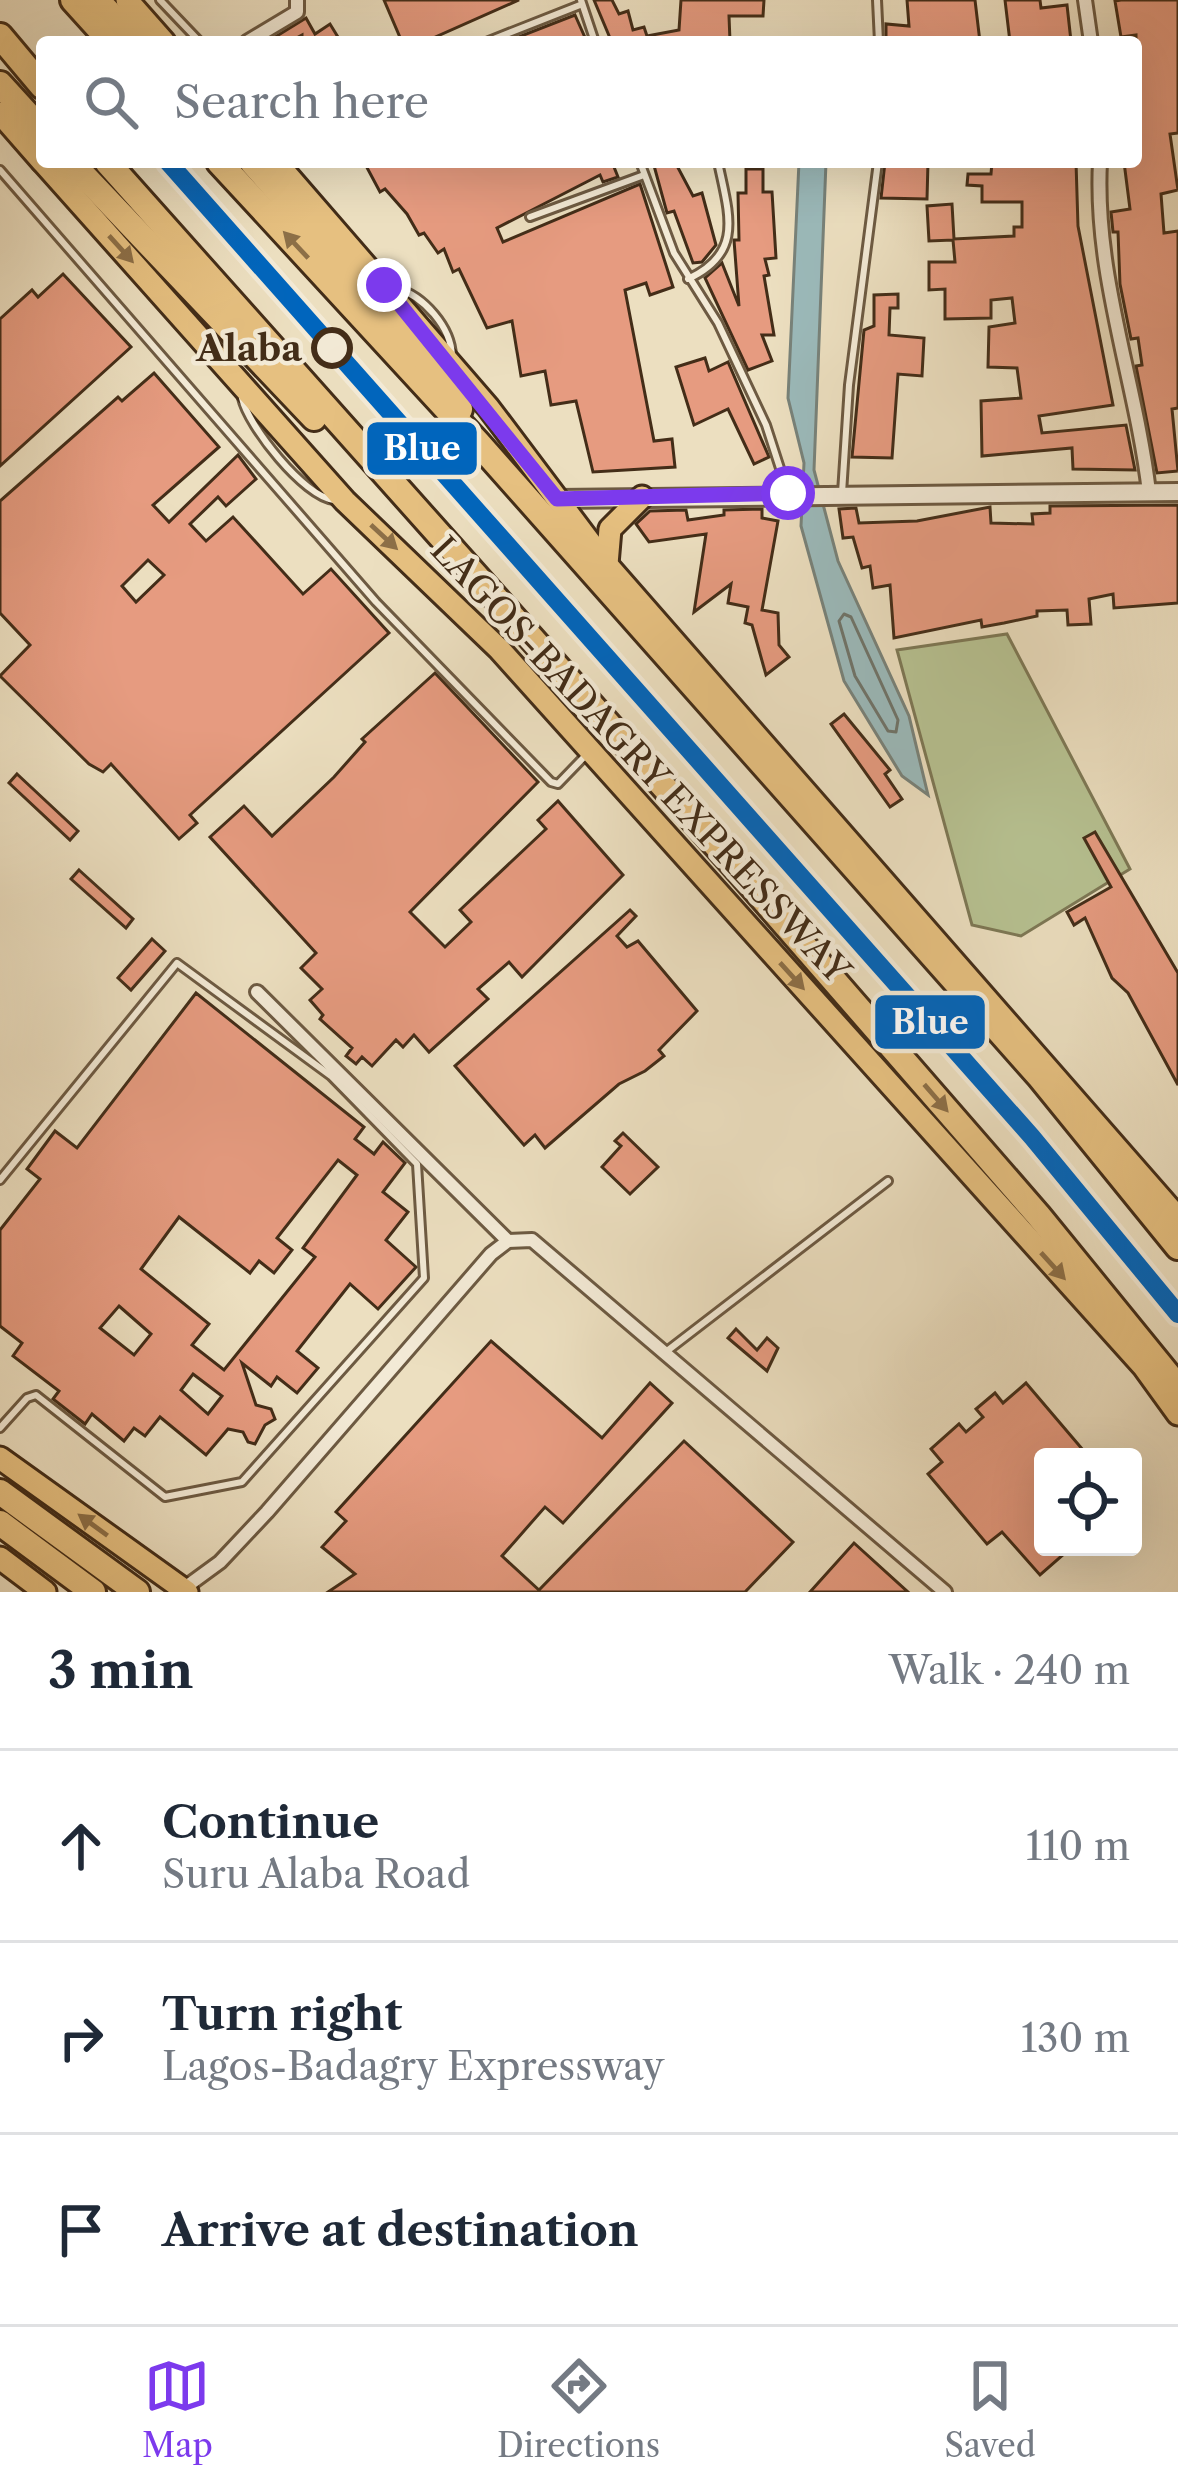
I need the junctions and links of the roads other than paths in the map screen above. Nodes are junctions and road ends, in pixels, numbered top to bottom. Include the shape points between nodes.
1 (74, 0) edge
2 (97, 0) edge
3 (127, 0) edge
4 (160, 0) edge
5 (297, 0) edge
6 (877, 0) edge
7 (1085, 0) edge
8 (581, 2) edge
9 (0, 36) edge
10 (122, 36) edge
11 (159, 36) edge
12 (194, 36) edge
13 (257, 36) edge
14 (499, 36) edge
15 (593, 36) edge
16 (879, 36) edge
17 (1090, 36) edge
18 (36, 79) edge
19 (0, 84) edge
20 (0, 113) edge
21 (34, 121) edge
22 (36, 154) edge
23 (48, 168) edge
24 (77, 168) edge
25 (112, 168) edge
26 (225, 168) edge
27 (257, 168) edge
28 (281, 168) edge
29 (642, 168) edge
30 (719, 168) edge
31 (877, 168) edge
32 (1100, 168) edge
33 (0, 170) edge
34 (644, 175) junction
35 (530, 217) dead end
36 (688, 279) junction
37 (478, 442) junction
38 (792, 492) junction
39 (1149, 492) junction
40 (1178, 492) edge
41 (835, 493) junction
42 (642, 497) junction
43 (557, 499) junction
44 (404, 500) junction
45 (607, 565) junction
46 (590, 751) junction
47 (257, 992) dead end
48 (0, 1180) edge
49 (888, 1181) dead end
50 (1178, 1218) edge
51 (508, 1241) junction
52 (1178, 1247) edge
53 (664, 1353) junction
54 (1178, 1387) edge
55 (1178, 1414) edge
56 (0, 1428) edge
57 (0, 1458) edge
58 (0, 1492) edge
59 (0, 1523) edge
60 (0, 1558) edge
61 (185, 1591) edge
62 (45, 1592) edge
63 (93, 1592) edge
64 (137, 1592) edge
65 (945, 1592) edge

1 - 10 highway
2 - 10 highway
3 - 11 main road
4 - 12 lane
5 - 13 street via 297,12
6 - 16 lane
7 - 17 street
8 - 14 lane
8 - 15 lane
9 - 18 highway
19 - 21 highway
20 - 22 main road, LAGOS-BADAGRY EXPRESSWAY
23 -> 46 main road, LAGOS-BADAGRY EXPRESSWAY via 345,501 450,598
24 - 44 highway via 352,460
25 - 44 highway, LAGOS-BADAGRY EXPRESSWAY
37 -> 26 highway
27 - 37 highway via 444,381
28 - 43 main road
29 - 34 lane
30 - 36 lane via 726,247 718,265
31 - 41 lane
32 - 39 street via 1102,245
33 - 46 lane via 376,602 506,738 558,784
34 - 35 lane
34 - 36 lane
36 - 38 lane via 718,323
37 - 52 highway via 1039,1076
38 - 41 street
38 - 42 street
39 - 40 street
39 - 41 street
42 - 43 street
42 - 45 main road via 610,529
43 - 45 main road
44 -> 54 highway, LAGOS-BADAGRY EXPRESSWAY via 774,911
45 - 50 main road
46 -> 55 main road, LAGOS-BADAGRY EXPRESSWAY
47 - 51 street
48 - 56 lane via 177,963 331,1076 417,1164 424,1277 242,1482 164,1497 36,1395
49 - 53 lane
51 - 53 street via 532,1240
51 - 61 street via 251,1529
53 - 65 street
61 -> 57 main road
58 - 64 highway
59 - 63 highway
60 - 62 main road

